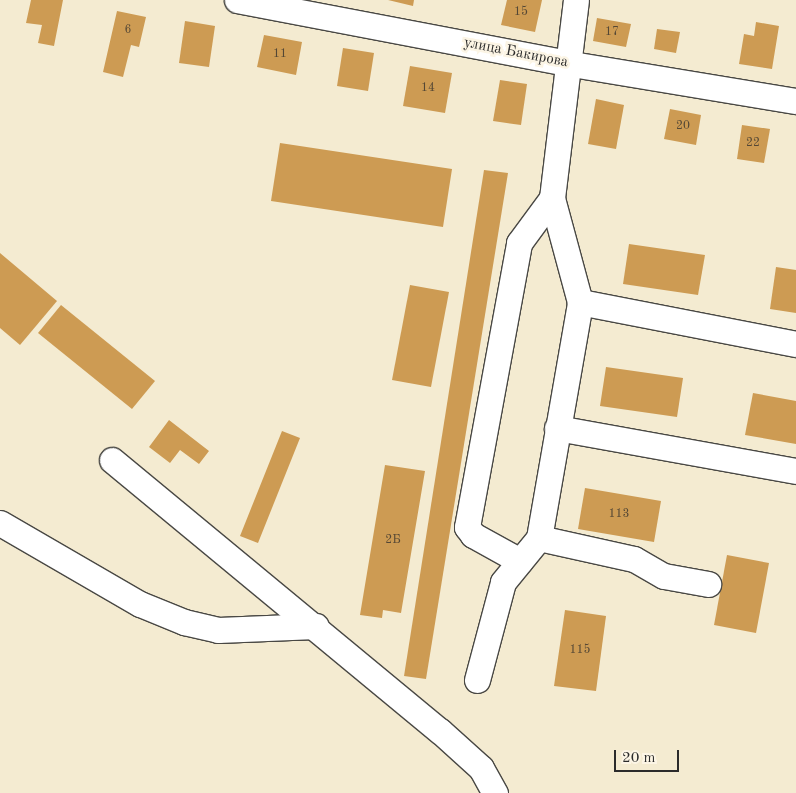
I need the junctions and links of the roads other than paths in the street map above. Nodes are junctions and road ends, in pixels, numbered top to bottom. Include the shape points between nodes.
1 (238, 0) edge
2 (576, 0) edge
3 (566, 63) junction
4 (796, 101) edge
5 (552, 198) junction
6 (580, 302) junction
7 (796, 344) edge
8 (557, 428) junction
9 (112, 460) dead end
10 (796, 471) edge
11 (0, 523) edge
12 (539, 538) junction
13 (520, 561) junction
14 (708, 584) dead end
15 (316, 626) junction
16 (478, 680) dead end
17 (495, 793) edge

1 - 3 street, улица Бакирова
2 - 3 street
3 - 4 street, улица Бакирова
3 - 5 street
5 - 6 street
5 - 13 street via 520,243 468,526 473,535
6 - 7 street
6 - 8 street
8 - 10 street
8 - 12 street
9 - 15 street
11 - 15 street via 140,604 184,622 218,630
12 - 13 street
12 - 14 street via 634,559 664,576
13 - 16 street via 503,582
15 - 17 street via 481,768

